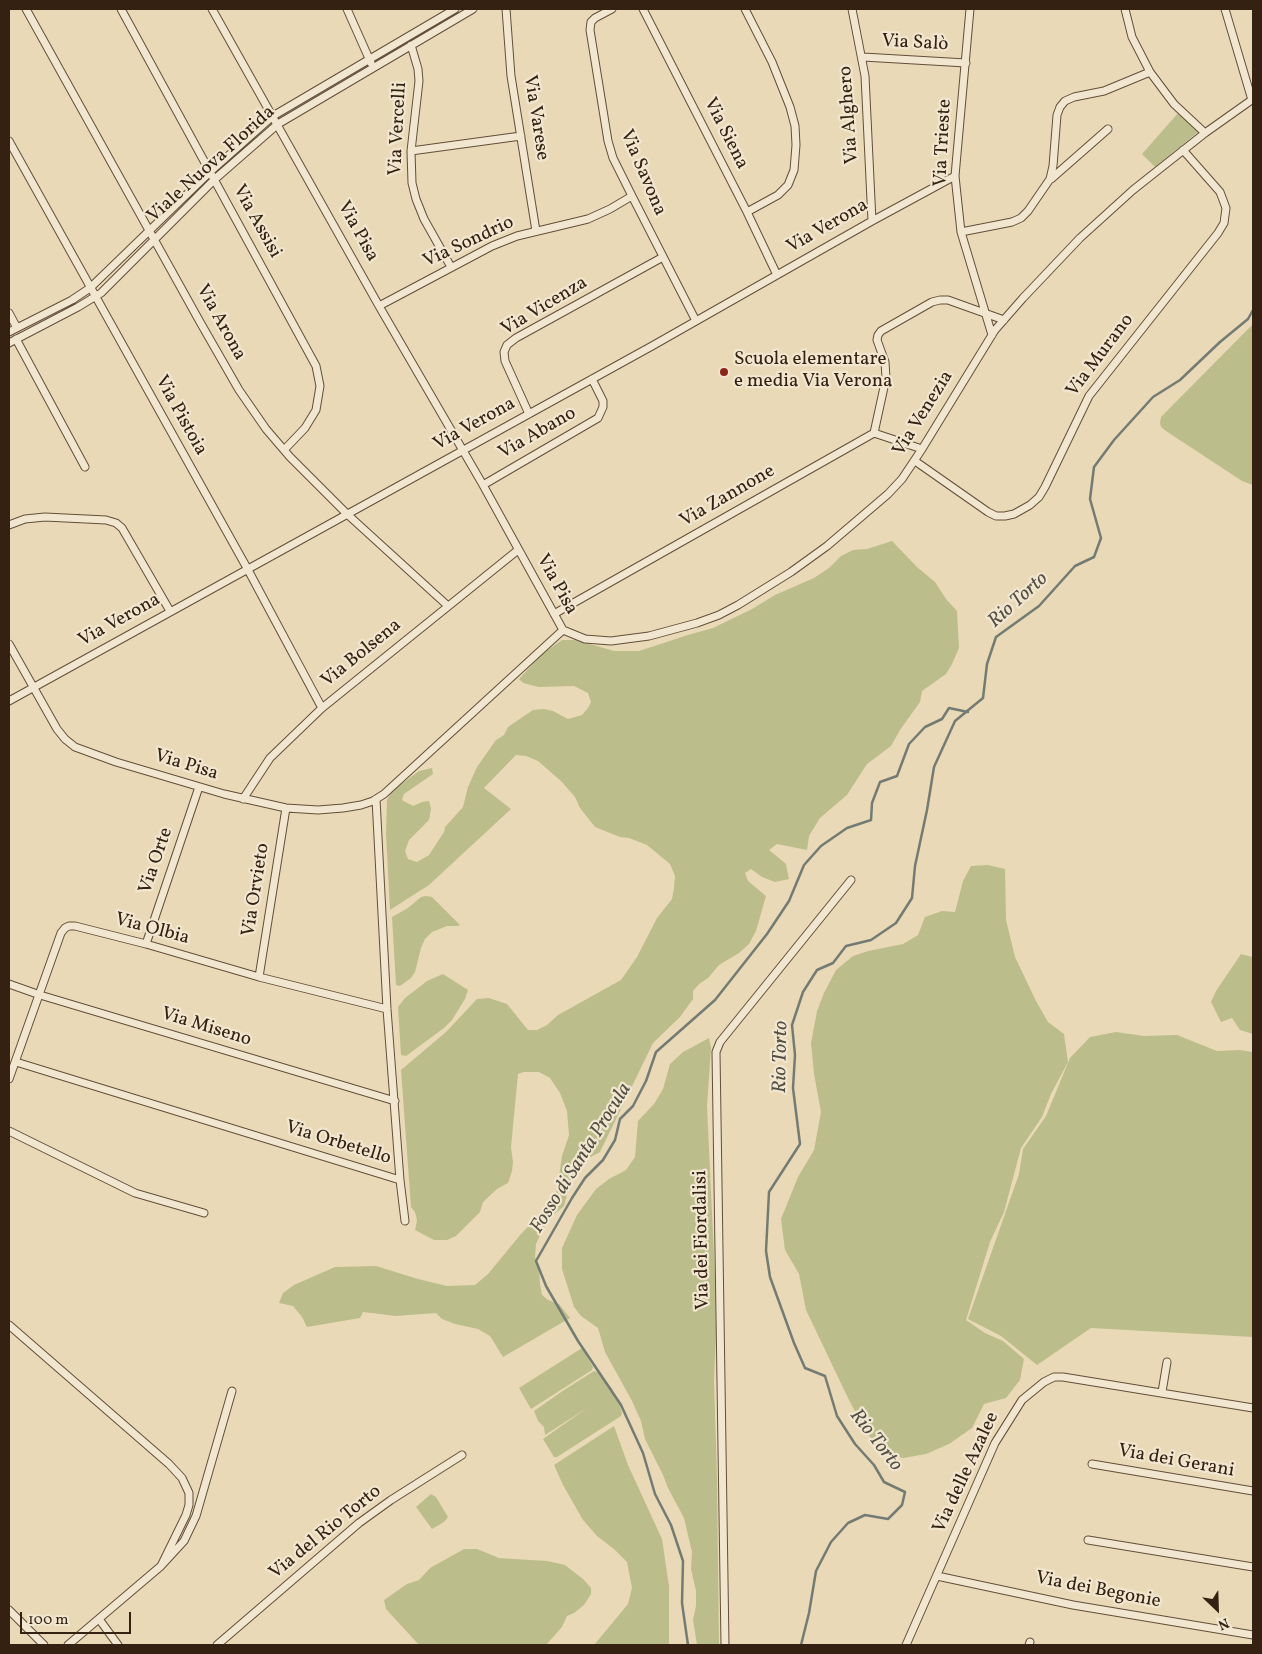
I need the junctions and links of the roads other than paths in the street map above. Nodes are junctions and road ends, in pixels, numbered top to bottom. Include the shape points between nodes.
1 (26, 9) edge
2 (122, 9) edge
3 (212, 9) edge
4 (347, 9) edge
5 (455, 9) edge
6 (473, 9) edge
7 (506, 9) edge
8 (612, 9) edge
9 (643, 9) edge
10 (852, 9) edge
11 (970, 9) edge
12 (1125, 9) edge
13 (1225, 9) edge
14 (749, 10) edge
15 (442, 12) edge
16 (447, 24) junction
17 (411, 45) junction
18 (862, 57) junction
19 (370, 59) junction
20 (966, 63) junction
21 (374, 68) junction
22 (1150, 72) junction
23 (1253, 99) edge
24 (273, 116) junction
25 (278, 124) junction
26 (1108, 129) dead end
27 (1205, 132) junction
28 (521, 136) junction
29 (9, 140) edge
30 (1183, 150) junction
31 (411, 151) junction
32 (211, 172) junction
33 (955, 176) junction
34 (1050, 179) junction
35 (215, 180) junction
36 (632, 196) junction
37 (747, 212) junction
38 (872, 220) junction
39 (150, 232) junction
40 (536, 232) junction
41 (961, 232) junction
42 (154, 239) junction
43 (663, 257) junction
44 (451, 267) junction
45 (777, 275) junction
46 (90, 288) junction
47 (95, 297) junction
48 (379, 306) junction
49 (9, 313) edge
50 (985, 313) junction
51 (1004, 320) junction
52 (696, 321) junction
53 (17, 328) junction
54 (9, 332) edge
55 (992, 334) junction
56 (12, 341) edge
57 (592, 379) junction
58 (528, 414) junction
59 (874, 433) junction
60 (922, 449) junction
61 (284, 450) junction
62 (462, 451) junction
63 (915, 461) junction
64 (85, 467) dead end
65 (483, 485) junction
66 (347, 514) junction
67 (9, 525) edge
68 (518, 550) junction
69 (248, 568) junction
70 (448, 606) junction
71 (170, 611) junction
72 (554, 614) junction
73 (563, 630) junction
74 (9, 644) edge
75 (33, 688) junction
76 (9, 701) edge
77 (322, 708) junction
78 (199, 787) junction
79 (243, 799) junction
80 (376, 799) junction
81 (286, 808) junction
82 (851, 880) dead end
83 (146, 944) junction
84 (259, 976) junction
85 (9, 984) edge
86 (40, 995) junction
87 (387, 1009) junction
88 (16, 1062) junction
89 (9, 1079) edge
90 (395, 1101) junction
91 (9, 1130) edge
92 (400, 1180) junction
93 (204, 1213) dead end
94 (405, 1221) dead end
95 (9, 1325) edge
96 (1167, 1362) dead end
97 (232, 1391) dead end
98 (1162, 1392) junction
99 (1253, 1408) edge
100 (462, 1455) dead end
101 (1092, 1464) dead end
102 (1253, 1491) edge
103 (1088, 1540) dead end
104 (161, 1566) junction
105 (1253, 1567) edge
106 (937, 1576) junction
107 (9, 1610) edge
108 (99, 1620) junction
109 (1253, 1635) edge
110 (44, 1645) edge
111 (68, 1645) edge
112 (118, 1645) edge
113 (217, 1645) edge
114 (725, 1645) edge
115 (906, 1645) edge

1 - 39 street, Via Arona
2 - 32 street, Via Assisi
3 - 24 street, Via Pisa
4 - 19 street
5 - 15 street, Viale Nuova Florida
6 - 16 street, Viale Nuova Florida
7 - 28 street, Via Varese via 511,76
8 - 36 street, Via Savona via 595,18 590,32 608,141
9 - 37 street, Via Siena
10 - 18 street, Via Alghero
11 - 20 street, Via Trieste
12 - 22 street via 1132,37
13 - 23 street
14 - 37 street via 790,107 796,152 794,173 786,188
15 - 16 street
15 - 19 street, Viale Nuova Florida
16 - 17 street, Viale Nuova Florida
17 - 21 street, Viale Nuova Florida
17 - 31 street, Via Vercelli via 419,81
18 - 20 street, Via Salò
18 - 38 street, Via Alghero
19 - 21 street
19 - 24 street, Viale Nuova Florida
20 - 33 street, Via Trieste
21 - 25 street, Viale Nuova Florida
22 - 27 street via 1174,104
22 - 34 street via 1063,103 1056,120
23 - 27 street, Via Venezia
24 - 25 street, Via Pisa
24 - 32 street, Viale Nuova Florida
25 - 35 street, Viale Nuova Florida
25 - 48 street, Via Pisa
26 - 34 street
27 - 30 street, Via Venezia
28 - 31 street
28 - 40 street, Via Varese
29 - 46 street, Via Pistoia
30 - 51 street, Via Venezia via 1095,223
30 - 63 street, Via Murano via 1220,192 1226,208 1224,223 1089,396 1039,497 1014,514 996,516
31 - 44 street, Via Vercelli via 412,183 417,205
32 - 35 street, Via Assisi
32 - 39 street, Viale Nuova Florida
33 - 38 street, Via Verona
33 - 41 street, Via Trieste
34 - 41 street via 1019,219
35 - 42 street, Viale Nuova Florida
35 - 61 street, Via Assisi via 313,358 318,374 316,410 305,428
36 - 40 street, Via Sondrio via 593,217
36 - 43 street, Via Savona
37 - 45 street, Via Siena
38 - 45 street, Via Verona
39 - 42 street, Via Arona
39 - 46 street, Viale Nuova Florida
40 - 44 street, Via Sondrio via 499,242
41 - 50 street, Via Trieste
42 - 47 street, Viale Nuova Florida
42 - 61 street, Via Arona via 239,390
43 - 52 street, Via Savona
43 - 58 street, Via Vicenza via 507,345 505,361
44 - 48 street, Via Sondrio
45 - 52 street, Via Verona
46 - 47 street, Via Pistoia
46 - 53 street, Viale Nuova Florida
47 - 56 street, Viale Nuova Florida
47 - 69 street, Via Pistoia
48 - 62 street, Via Pisa
49 - 53 street
50 - 51 street
50 - 55 street, Via Trieste
50 - 59 street via 946,300 936,300 879,333 877,340 886,374
51 - 55 street, Via Venezia
52 - 57 street, Via Verona
53 - 54 street, Viale Nuova Florida
53 - 56 street
55 - 60 street, Via Venezia
56 - 64 street
57 - 58 street, Via Verona
57 - 65 street, Via Abano via 603,401 598,418
58 - 62 street, Via Verona
59 - 60 street
59 - 72 street, Via Zannone
60 - 63 street, Via Venezia
61 - 66 street, Via Arona
62 - 65 street, Via Pisa
62 - 66 street, Via Verona
63 - 73 street, Via Venezia via 888,494 835,540 791,572 719,615 668,632 615,641 585,639
65 - 68 street, Via Pisa
66 - 69 street, Via Verona
66 - 70 street, Via Arona
67 - 71 street via 45,516 116,523
68 - 70 street, Via Bolsena
68 - 72 street, Via Pisa
69 - 71 street, Via Verona
69 - 77 street, Via Pistoia
70 - 77 street, Via Bolsena
71 - 75 street, Via Verona
72 - 73 street, Via Pisa
73 - 80 street, Via Pisa
74 - 75 street, Via Pisa
75 - 76 street, Via Verona
75 - 78 street, Via Pisa via 59,732 75,747
77 - 79 street, Via Bolsena via 270,758
78 - 79 street, Via Pisa
78 - 83 street, Via Orte
79 - 81 street, Via Pisa
80 - 81 street, Via Pisa via 337,809
80 - 87 street, Via Orbetello
81 - 84 street, Via Orvieto
82 - 114 street, Via dei Fiordalisi via 720,1042 716,1052
83 - 84 street, Via Olbia
83 - 86 street, Via Olbia via 67,926 61,932
84 - 87 street, Via Olbia
85 - 86 street, Via Miseno
86 - 88 street, Via Olbia
86 - 90 street, Via Miseno
87 - 90 street, Via Orbetello
88 - 89 street, Via Olbia
88 - 92 street, Via Orbetello
90 - 92 street, Via Orbetello
91 - 93 street via 135,1192
92 - 94 street
95 - 104 street via 182,1478 189,1493 189,1505
96 - 98 street
97 - 104 street via 193,1523 182,1545
98 - 99 street, Via delle Azalee
98 - 106 street, Via delle Azalee via 1059,1376 1033,1390 1016,1408 996,1443
100 - 113 street, Via del Rio Torto via 366,1518
101 - 102 street, Via dei Gerani
103 - 105 street
104 - 108 street
106 - 109 street, Via dei Begonie via 1073,1605
106 - 115 street, Via delle Azalee
107 - 110 street
108 - 111 street
108 - 112 street

